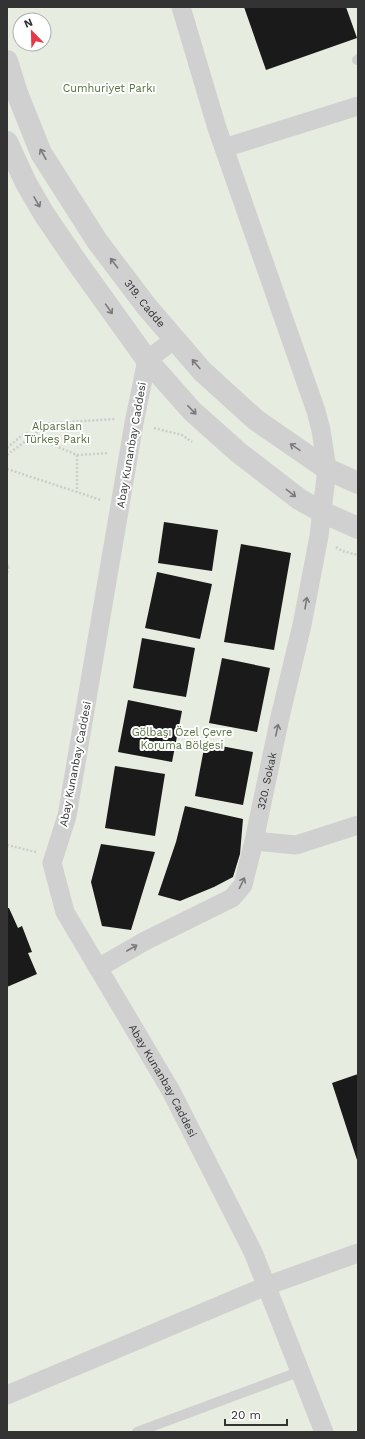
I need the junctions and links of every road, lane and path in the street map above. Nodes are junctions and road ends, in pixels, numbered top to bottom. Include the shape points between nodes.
1 (181, 7) edge
2 (7, 61) edge
3 (358, 106) edge
4 (224, 148) junction
5 (9, 154) edge
6 (175, 339) junction
7 (147, 360) junction
8 (118, 419) dead end
9 (32, 436) junction
10 (7, 448) edge
11 (130, 451) junction
12 (7, 454) edge
13 (77, 455) junction
14 (7, 469) edge
15 (328, 469) junction
16 (358, 483) edge
17 (77, 492) junction
18 (120, 507) junction
19 (322, 512) junction
20 (358, 528) edge
21 (7, 566) edge
22 (7, 574) edge
23 (358, 825) edge
24 (254, 841) junction
25 (7, 845) edge
26 (54, 856) junction
27 (98, 968) junction
28 (358, 1253) edge
29 (266, 1286) junction
30 (300, 1371) junction
31 (7, 1395) edge
32 (137, 1432) edge
33 (324, 1432) edge

1 - 4 street, 320. Sokak
6 -> 2 street, 319. Cadde via 97,241 41,153
3 - 4 street
4 - 15 street, 320. Sokak via 316,410
5 -> 7 street via 44,214
6 - 7 street
15 -> 6 street, 319. Cadde via 256,420 202,371
7 - 11 street, Abay Kunanbay Caddesi
7 -> 19 street via 192,411 238,452 299,499
8 - 9 path via 50,423
9 - 10 path via 25,433
9 - 12 path
9 - 13 path
11 - 13 path
11 - 18 street, Abay Kunanbay Caddesi
13 - 17 path
14 - 17 path
15 - 16 street, 319. Cadde
15 - 19 street, 320. Sokak
17 - 18 path
18 - 26 street, Abay Kunanbay Caddesi via 67,816
19 - 20 street
24 -> 19 street, 320. Sokak via 302,625
21 - 22 path via 9,565
23 - 24 street via 296,845
27 -> 24 street, 320. Sokak via 145,941 232,898 243,885
25 - 26 path
26 - 27 street, Abay Kunanbay Caddesi via 52,862 65,912
27 - 29 street, Abay Kunanbay Caddesi via 171,1091 253,1252
28 - 29 street
29 - 30 street, Abay Kunanbay Caddesi
29 - 31 street
30 - 32 lane
30 - 33 street, Abay Kunanbay Caddesi

